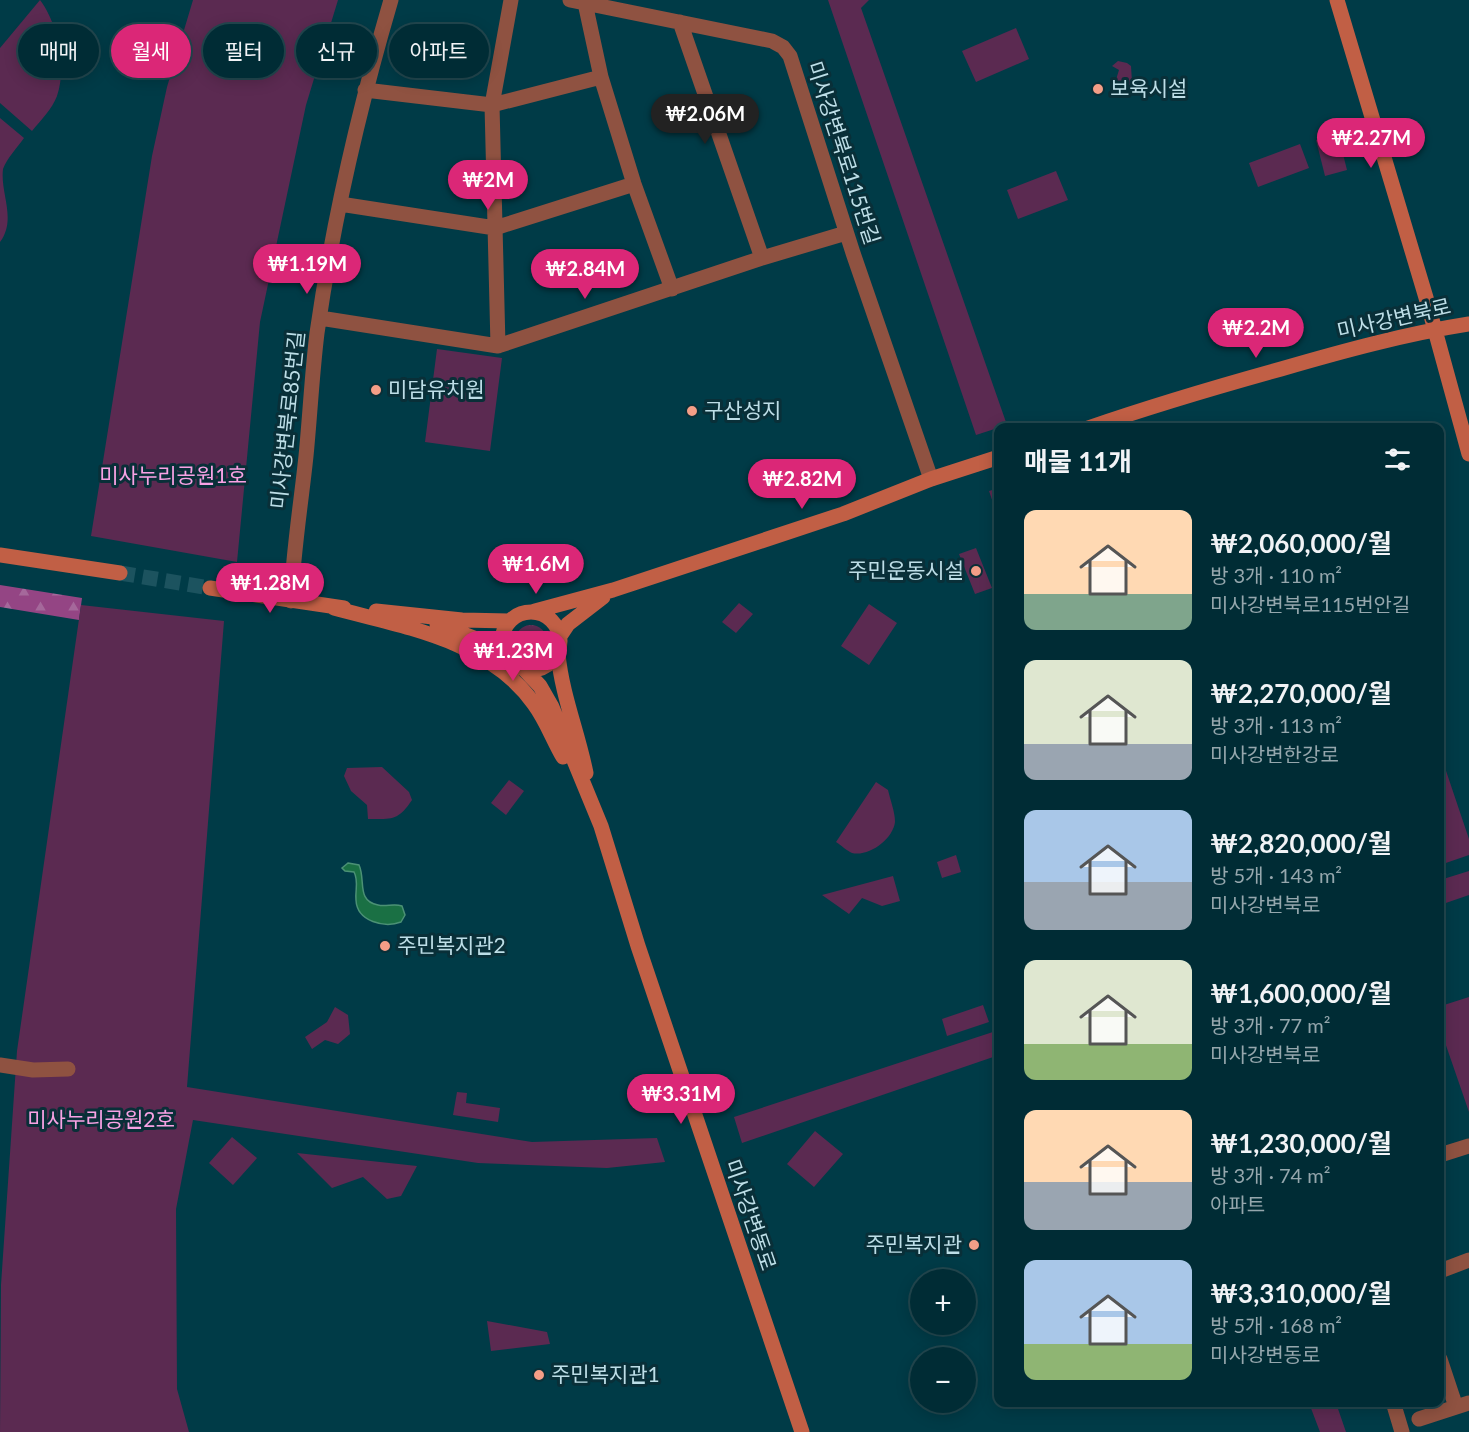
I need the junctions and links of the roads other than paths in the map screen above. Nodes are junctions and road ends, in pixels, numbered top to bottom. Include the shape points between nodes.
1 (391, 0) edge
2 (511, 0) edge
3 (1337, 0) edge
4 (577, 1) edge
5 (680, 22) junction
6 (601, 76) junction
7 (365, 90) junction
8 (492, 105) junction
9 (634, 184) junction
10 (340, 204) junction
11 (495, 228) junction
12 (846, 233) junction
13 (762, 258) junction
14 (672, 289) junction
15 (320, 318) junction
16 (1469, 324) edge
17 (1435, 329) junction
18 (498, 346) junction
19 (1103, 423) edge
20 (1469, 454) edge
21 (994, 459) edge
22 (931, 479) junction
23 (0, 555) edge
24 (120, 573) tunnel mouth
25 (210, 588) tunnel mouth
26 (613, 590) junction
27 (291, 601) junction
28 (334, 608) junction
29 (535, 611) junction
30 (396, 613) junction
31 (509, 621) junction
32 (560, 636) junction
33 (503, 649) junction
34 (558, 654) junction
35 (524, 669) junction
36 (591, 806) junction
37 (0, 1065) edge
38 (68, 1069) dead end
39 (1469, 1147) edge
40 (1444, 1154) edge
41 (1469, 1260) edge
42 (1444, 1269) edge
43 (1444, 1367) edge
44 (1463, 1405) edge
45 (1394, 1407) edge
46 (1419, 1419) dead end
47 (801, 1432) edge
48 (1402, 1432) edge

1 - 7 street, 미사강변북로85번길
2 - 8 street
3 - 17 main road
4 - 5 street, 미사강변북로115번길
4 - 6 street
5 - 12 street, 미사강변북로115번길 via 772,40 783,47 790,56
5 - 13 street
6 - 8 street
6 - 9 street
7 - 8 street
7 - 10 street, 미사강변북로85번길
8 - 11 street
9 - 11 street
9 - 14 street
10 - 11 street
10 - 15 street, 미사강변북로85번길
11 - 18 street
12 - 13 street
12 - 22 street, 미사강변북로115번길
13 - 14 street
14 - 18 street
15 - 18 street
15 - 27 street, 미사강변북로85번길
16 - 17 main road, 미사강변북로
17 - 19 main road, 미사강변북로 via 1331,355
17 - 20 main road
21 - 22 main road
22 - 26 main road via 843,514
23 - 24 main road
25 - 27 main road
26 - 29 main road
26 - 32 main road via 568,624
27 - 28 main road
28 - 30 main road
28 - 36 main road via 449,640 503,672 534,704
29 - 31 main road
29 - 32 main road via 552,620
30 - 31 main road
30 - 33 main road via 462,632
31 - 33 main road via 502,639
32 - 34 main road
33 - 35 main road via 507,658
34 - 35 main road via 543,667
34 - 36 main road
35 - 36 main road via 552,707
36 - 47 main road, 미사강변동로 via 601,826
37 - 38 street via 33,1070
39 - 40 street
41 - 42 street
43 - 44 street
44 - 46 street
45 - 48 street

